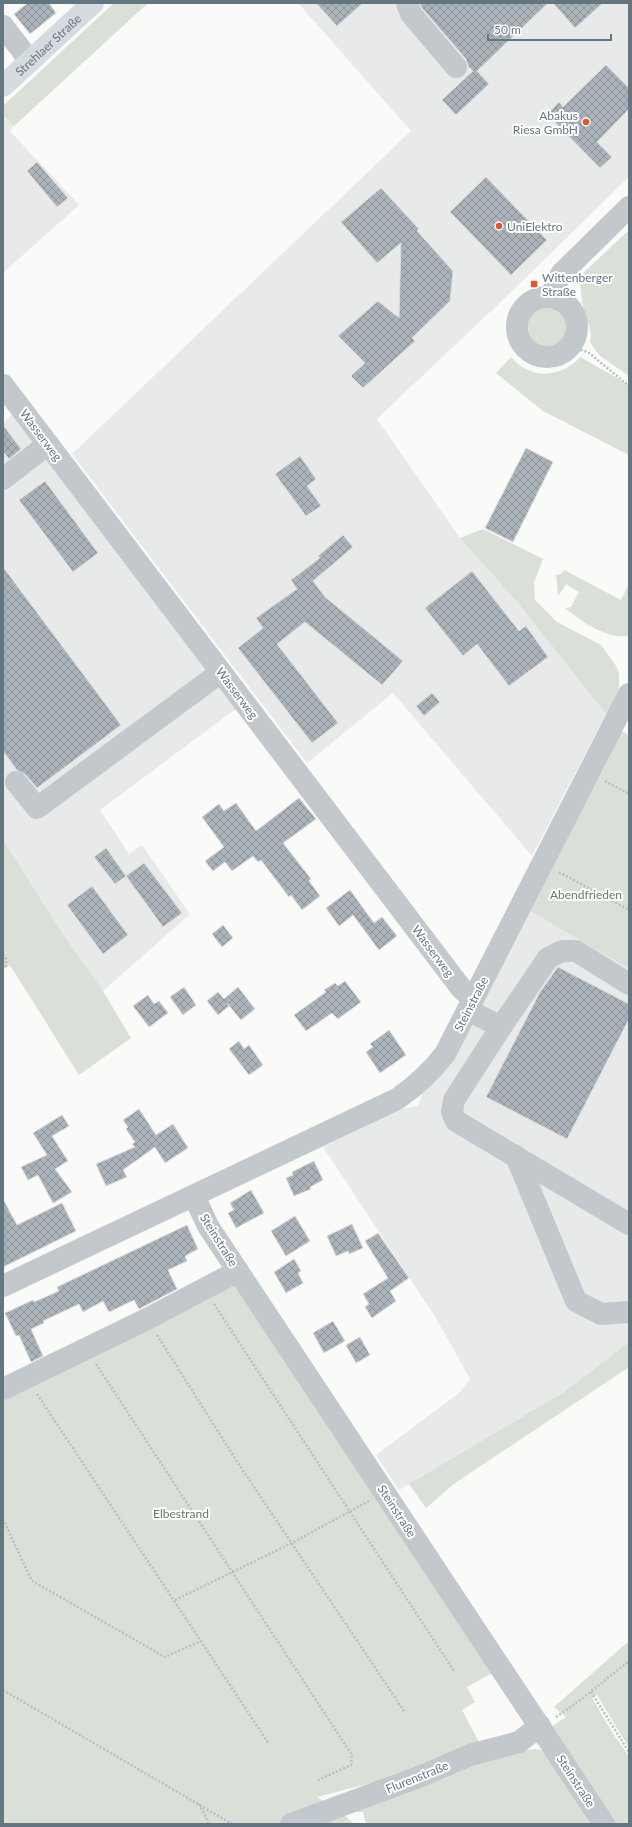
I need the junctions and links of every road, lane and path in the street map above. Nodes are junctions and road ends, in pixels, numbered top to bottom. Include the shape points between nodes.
1 (93, 3) edge
2 (407, 3) edge
3 (3, 26) edge
4 (30, 61) junction
5 (456, 67) dead end
6 (3, 86) edge
7 (629, 207) edge
8 (550, 297) junction
9 (569, 347) junction
10 (3, 385) edge
11 (629, 386) edge
12 (48, 444) junction
13 (3, 479) edge
14 (221, 672) junction
15 (629, 694) edge
16 (588, 772) junction
17 (16, 782) dead end
18 (629, 794) edge
19 (542, 863) junction
20 (629, 910) edge
21 (3, 954) edge
22 (3, 967) edge
23 (629, 984) edge
24 (471, 1005) junction
25 (501, 1027) junction
26 (516, 1156) junction
27 (194, 1196) junction
28 (629, 1224) edge
29 (238, 1271) junction
30 (3, 1286) edge
31 (202, 1290) junction
32 (629, 1312) edge
33 (147, 1319) junction
34 (86, 1349) junction
35 (26, 1378) junction
36 (3, 1389) edge
37 (385, 1491) junction
38 (351, 1512) junction
39 (3, 1519) edge
40 (292, 1542) junction
41 (232, 1571) junction
42 (175, 1600) junction
43 (201, 1640) junction
44 (629, 1661) edge
45 (454, 1671) dead end
46 (3, 1690) edge
47 (591, 1692) junction
48 (404, 1711) dead end
49 (540, 1726) junction
50 (269, 1744) dead end
51 (629, 1752) edge
52 (318, 1780) dead end
53 (199, 1804) junction
54 (208, 1824) edge
55 (232, 1824) edge
56 (291, 1824) edge
57 (604, 1824) edge

1 - 4 main road, Strehlaer Straße
2 - 5 street via 410,14
3 - 4 street
4 - 6 main road, Strehlaer Straße
7 - 8 street via 561,274
8 - 9 street via 565,304 574,316 576,332
8 - 9 street via 534,300 522,310 517,326 521,341 532,353 544,356 556,355
9 - 11 path via 588,352
10 - 12 street, Wasserweg
12 - 13 street
12 - 14 street, Wasserweg
14 - 17 street via 37,808
14 - 24 street, Wasserweg
15 - 16 street, Steinstraße
16 - 18 path
16 - 19 street, Steinstraße
19 - 20 path
19 - 24 street, Steinstraße
21 - 22 path via 6,959 6,966
23 - 25 street via 576,951 562,950 548,958
24 - 25 street, Wasserweg
24 - 27 street, Steinstraße via 445,1054 433,1070 397,1099
25 - 26 street via 454,1100 452,1112 456,1121
26 - 28 street
26 - 32 street via 576,1301 601,1314
27 - 29 street, Steinstraße via 208,1226
27 - 30 street, Steinstraße
29 - 31 street
29 - 37 street, Steinstraße
31 - 33 street
31 - 38 path via 210,1298
33 - 34 street
33 - 40 path via 238,1463
34 - 35 street
34 - 41 path
35 - 36 street
35 - 42 path
37 - 38 path
37 - 49 street, Steinstraße
38 - 40 path
38 - 45 path
39 - 43 path via 34,1582 165,1657
40 - 41 path
40 - 48 path
41 - 42 path
41 - 52 path via 352,1755 351,1765
42 - 43 path
43 - 50 path
44 - 47 path
46 - 53 path
47 - 49 path
47 - 51 path
49 - 56 street, Flurenstraße via 519,1742 470,1755 419,1777
49 - 57 street, Steinstraße
53 - 54 path
53 - 55 path

